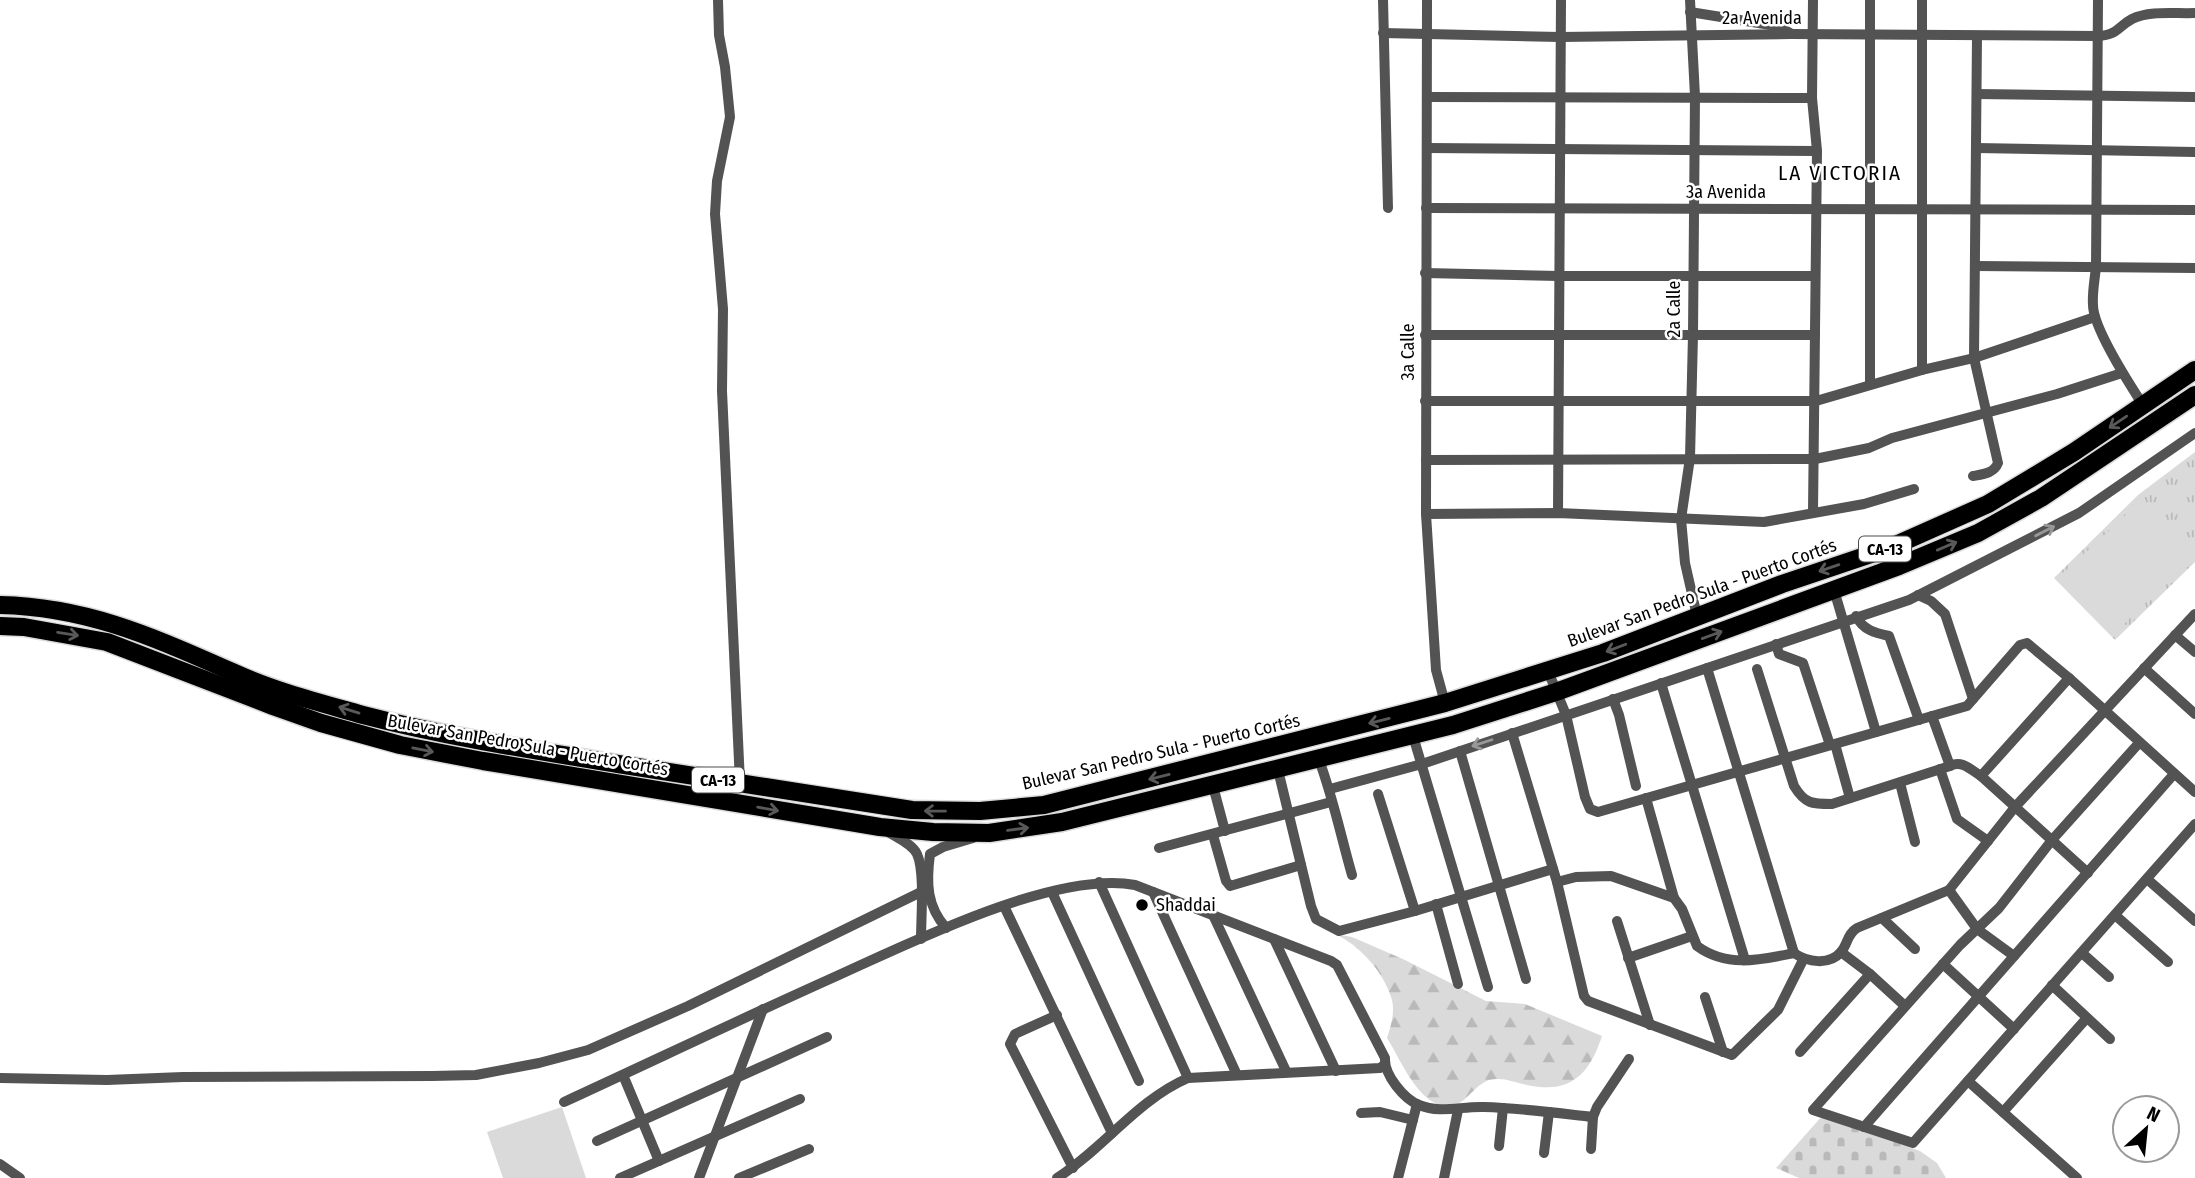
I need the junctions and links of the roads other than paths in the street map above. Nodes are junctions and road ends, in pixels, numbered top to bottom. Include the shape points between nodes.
1 (718, 0) edge
2 (1383, 0) edge
3 (1427, 0) edge
4 (1561, 0) edge
5 (1690, 0) edge
6 (1813, 0) edge
7 (1870, 0) edge
8 (1922, 0) edge
9 (2098, 0) edge
10 (1690, 12) junction
11 (2195, 13) edge
12 (1383, 33) junction
13 (1791, 34) junction
14 (1870, 35) junction
15 (1922, 35) junction
16 (1427, 36) junction
17 (1691, 36) junction
18 (1812, 36) junction
19 (2098, 36) junction
20 (1560, 37) junction
21 (1978, 37) junction
22 (1977, 94) junction
23 (2096, 94) junction
24 (1695, 96) junction
25 (1427, 97) junction
26 (1560, 97) junction
27 (2195, 97) edge
28 (1812, 98) junction
29 (1559, 148) junction
30 (1976, 148) junction
31 (1427, 149) junction
32 (1694, 149) junction
33 (2096, 150) junction
34 (1817, 151) junction
35 (2195, 152) edge
36 (1388, 208) dead end
37 (1426, 208) junction
38 (1816, 208) junction
39 (1560, 209) junction
40 (1693, 209) junction
41 (1869, 209) junction
42 (1922, 209) junction
43 (1977, 209) junction
44 (2096, 209) junction
45 (2195, 210) edge
46 (1976, 266) junction
47 (2096, 267) junction
48 (2195, 268) edge
49 (1425, 273) junction
50 (1559, 276) junction
51 (1692, 276) junction
52 (1815, 276) junction
53 (2095, 317) junction
54 (1425, 335) junction
55 (1559, 335) junction
56 (1693, 335) junction
57 (1815, 335) junction
58 (1974, 358) junction
59 (1922, 370) junction
60 (2195, 370) edge
61 (2122, 373) junction
62 (1870, 384) junction
63 (2194, 398) edge
64 (1425, 401) junction
65 (1559, 401) junction
66 (1690, 401) junction
67 (1816, 401) junction
68 (2143, 405) junction
69 (1986, 414) junction
70 (2195, 433) edge
71 (1690, 458) junction
72 (1815, 459) junction
73 (1426, 460) junction
74 (1559, 461) junction
75 (1973, 476) dead end
76 (1914, 489) dead end
77 (1813, 512) junction
78 (1558, 513) junction
79 (1426, 514) junction
80 (1681, 519) junction
81 (1834, 590) junction
82 (1918, 595) junction
83 (0, 605) edge
84 (2195, 614) edge
85 (1697, 616) junction
86 (1856, 617) junction
87 (1844, 621) junction
88 (0, 626) edge
89 (2175, 635) junction
90 (1776, 644) junction
91 (2195, 652) edge
92 (1707, 668) junction
93 (2144, 668) junction
94 (1757, 669) dead end
95 (1548, 671) junction
96 (2069, 678) junction
97 (1661, 683) junction
98 (1556, 692) junction
99 (1612, 699) junction
100 (1973, 699) junction
101 (1445, 703) junction
102 (2104, 711) junction
103 (2195, 714) edge
104 (1566, 715) junction
105 (1932, 716) junction
106 (1919, 720) junction
107 (1876, 732) junction
108 (1513, 733) junction
109 (1413, 736) junction
110 (2139, 743) junction
111 (1833, 745) junction
112 (1460, 751) junction
113 (1784, 758) junction
114 (1319, 760) junction
115 (1422, 764) junction
116 (1945, 768) junction
117 (655, 770) junction
118 (1278, 770) junction
119 (1738, 771) junction
120 (2174, 774) junction
121 (1981, 776) junction
122 (611, 782) junction
123 (740, 783) junction
124 (1900, 783) junction
125 (1693, 784) junction
126 (1213, 786) junction
127 (1636, 786) dead end
128 (1330, 789) junction
129 (2195, 792) edge
130 (1378, 793) dead end
131 (684, 794) junction
132 (1646, 798) junction
133 (1850, 798) junction
134 (1331, 802) junction
135 (2015, 807) junction
136 (1287, 815) junction
137 (2195, 824) edge
138 (880, 827) junction
139 (1225, 831) junction
140 (989, 832) junction
141 (1213, 835) junction
142 (2052, 840) junction
143 (1988, 841) junction
144 (1915, 842) dead end
145 (1159, 848) dead end
146 (1301, 865) junction
147 (1553, 869) junction
148 (2088, 873) junction
149 (1352, 875) dead end
150 (2147, 879) junction
151 (1099, 882) junction
152 (1557, 882) junction
153 (1500, 884) junction
154 (1949, 890) junction
155 (921, 892) junction
156 (1052, 892) junction
157 (1153, 892) junction
158 (1462, 896) junction
159 (1674, 898) junction
160 (1436, 904) junction
161 (1004, 906) junction
162 (1415, 911) junction
163 (1213, 915) junction
164 (2115, 915) junction
165 (1882, 918) junction
166 (1617, 921) dead end
167 (2195, 921) edge
168 (946, 929) junction
169 (1977, 929) junction
170 (1692, 936) junction
171 (921, 939) junction
172 (1274, 939) junction
173 (1915, 949) dead end
174 (1841, 952) junction
175 (1794, 953) junction
176 (2082, 953) junction
177 (2014, 956) junction
178 (1628, 958) junction
179 (1745, 960) junction
180 (1804, 960) junction
181 (2168, 962) dead end
182 (1943, 964) junction
183 (1870, 974) junction
184 (2109, 977) dead end
185 (1526, 979) dead end
186 (1458, 984) dead end
187 (2052, 985) junction
188 (1488, 987) dead end
189 (1705, 997) dead end
190 (1978, 997) junction
191 (1905, 1006) junction
192 (763, 1009) junction
193 (1057, 1015) junction
194 (2086, 1019) junction
195 (1650, 1025) junction
196 (2014, 1029) junction
197 (827, 1037) dead end
198 (2110, 1039) dead end
199 (1723, 1052) junction
200 (1800, 1052) dead end
201 (1629, 1059) dead end
202 (1384, 1065) junction
203 (1286, 1071) junction
204 (1336, 1071) junction
205 (1237, 1074) junction
206 (623, 1075) junction
207 (739, 1076) junction
208 (0, 1078) edge
209 (1188, 1078) junction
210 (1139, 1081) dead end
211 (1968, 1081) junction
212 (800, 1099) dead end
213 (564, 1102) dead end
214 (1417, 1104) junction
215 (1503, 1108) junction
216 (1458, 1110) junction
217 (1549, 1112) junction
218 (2003, 1112) junction
219 (1362, 1113) dead end
220 (1593, 1116) junction
221 (1413, 1120) junction
222 (642, 1121) junction
223 (1864, 1126) junction
224 (1112, 1133) junction
225 (715, 1138) junction
226 (597, 1141) dead end
227 (1499, 1146) dead end
228 (809, 1149) dead end
229 (1591, 1149) dead end
230 (1544, 1153) dead end
231 (659, 1161) junction
232 (0, 1164) edge
233 (1073, 1168) junction
234 (20, 1178) edge
235 (620, 1178) edge
236 (699, 1178) edge
237 (740, 1178) edge
238 (1057, 1178) edge
239 (1398, 1178) edge
240 (1444, 1178) edge
241 (2077, 1178) edge

1 - 123 street via 730,117 715,214 723,309 722,391
2 - 12 street
3 - 16 street, 3a Calle
4 - 20 street
5 - 10 street, 2a Calle
6 - 18 street
7 - 14 street
8 - 15 street
9 - 19 street
10 - 13 street via 1777,26
10 - 17 street, 2a Calle
11 - 19 street via 2132,19 2112,35
12 - 16 street, 2a Avenida
12 - 36 street
13 - 17 street, 2a Avenida
13 - 18 street, 2a Avenida
14 - 15 street, 2a Avenida
14 - 18 street, 2a Avenida
14 - 41 street
15 - 21 street, 2a Avenida
15 - 42 street
16 - 20 street, 2a Avenida
16 - 25 street, 3a Calle
17 - 20 street, 2a Avenida
17 - 24 street, 2a Calle
18 - 28 street
19 - 21 street, 2a Avenida
19 - 23 street
20 - 26 street
21 - 22 street
22 - 23 street
22 - 30 street
23 - 27 street
23 - 33 street
24 - 26 street
24 - 28 street
24 - 32 street, 2a Calle
25 - 26 street
25 - 31 street, 3a Calle
26 - 29 street
28 - 34 street
29 - 31 street
29 - 32 street
29 - 39 street
30 - 33 street
30 - 43 street
31 - 37 street, 3a Calle
32 - 34 street
32 - 40 street, 2a Calle
33 - 35 street
33 - 44 street
34 - 38 street
37 - 39 street, 3a Avenida
37 - 49 street, 3a Calle
38 - 40 street, 3a Avenida
38 - 41 street, 3a Avenida
38 - 52 street
39 - 40 street, 3a Avenida
39 - 50 street
40 - 51 street, 2a Calle
41 - 42 street, 3a Avenida
41 - 62 street
42 - 43 street, 3a Avenida
42 - 59 street
43 - 44 street, 3a Avenida
43 - 46 street
44 - 45 street, 3a Avenida
44 - 47 street
46 - 47 street
46 - 58 street
47 - 48 street
47 - 53 street
49 - 50 street
49 - 54 street, 3a Calle
50 - 51 street
50 - 55 street
51 - 52 street
51 - 56 street, 2a Calle
52 - 57 street
53 - 58 street
53 - 61 street
54 - 55 street
54 - 64 street, 3a Calle
55 - 56 street
55 - 65 street
56 - 57 street
56 - 66 street, 2a Calle
57 - 67 street
58 - 59 street
58 - 69 street
59 - 62 street
60 - 68 highway, Bulevar San Pedro Sula - Puerto Cortés / CA-13
61 - 68 street
61 - 69 street
62 - 67 street
81 -> 63 highway, Bulevar San Pedro Sula - Puerto Cortés / CA-13 via 1978,533 2041,498
64 - 65 street
64 - 73 street, 3a Calle
65 - 66 street
65 - 74 street
66 - 67 street
66 - 71 street, 2a Calle
67 - 72 street
68 -> 85 highway, Bulevar San Pedro Sula - Puerto Cortés / CA-13 via 1987,504 1889,548
69 - 72 street
69 - 75 street via 1998,463 1994,470
82 -> 70 street via 2079,513
71 - 72 street
71 - 74 street
71 - 80 street, 2a Calle
72 - 77 street
73 - 74 street
73 - 79 street, 3a Calle
74 - 78 street
76 - 77 street via 1864,504
77 - 80 street via 1764,522
78 - 79 street
78 - 80 street
79 - 101 street, 3a Calle via 1436,660
80 - 85 street, 2a Calle
81 - 87 street
98 -> 81 highway, Bulevar San Pedro Sula - Puerto Cortés / CA-13
82 - 86 street
82 - 100 street via 1945,614
117 -> 83 highway, Bulevar San Pedro Sula - Puerto Cortés / CA-13 via 385,720 238,675 107,621
84 - 89 street
85 -> 95 highway, Bulevar San Pedro Sula - Puerto Cortés / CA-13
86 - 87 street
86 - 106 street via 1868,630 1889,636
87 - 90 street
87 - 107 street
88 -> 122 highway, Bulevar San Pedro Sula - Puerto Cortés / CA-13 via 107,642 297,715 400,745
89 - 91 street
89 - 93 street
90 - 92 street
90 - 111 street via 1779,654 1803,663
92 - 97 street
92 - 119 street
93 - 102 street
93 - 103 street
94 - 113 street
95 - 98 street
95 - 101 highway, Bulevar San Pedro Sula - Puerto Cortés / CA-13
96 - 100 street via 2027,643
96 - 102 street
96 - 121 street
97 - 99 street
97 - 125 street
98 - 104 street
98 - 109 highway, Bulevar San Pedro Sula - Puerto Cortés / CA-13
99 - 104 street
99 - 127 street
100 - 105 street via 1967,706
101 -> 123 highway, Bulevar San Pedro Sula - Puerto Cortés / CA-13 via 1044,805 980,811 912,810
102 - 110 street
102 - 135 street
104 - 108 street
104 - 132 street via 1590,808 1598,812
105 - 106 street
105 - 116 street
106 - 107 street
107 - 111 street
108 -> 112 street
108 - 147 street
109 - 114 highway, Bulevar San Pedro Sula - Puerto Cortés / CA-13
109 - 115 street
110 - 120 street
110 - 142 street
111 - 113 street
111 - 133 street
112 - 115 street
112 - 153 street
113 - 119 street
113 - 133 street via 1801,797 1814,804
114 - 118 highway, Bulevar San Pedro Sula - Puerto Cortés / CA-13
114 - 128 street
115 - 128 street
115 - 158 street
116 - 121 street via 1962,764
116 - 124 street
116 - 143 street via 1957,819
117 - 122 highway via 666,776 664,783 622,778
117 - 123 highway, Bulevar San Pedro Sula - Puerto Cortés / CA-13
118 - 126 highway, Bulevar San Pedro Sula - Puerto Cortés / CA-13
118 - 136 street
119 - 125 street
119 - 175 street
120 - 129 street
120 - 148 street
121 - 135 street
122 - 131 highway, Bulevar San Pedro Sula - Puerto Cortés / CA-13
123 - 131 highway via 730,788 673,781 673,788
124 - 133 street
124 - 144 street
125 - 132 street
125 - 179 street
126 - 139 street
140 -> 126 highway, Bulevar San Pedro Sula - Puerto Cortés / CA-13 via 1062,822
128 - 134 street
130 - 162 street
131 -> 138 highway, Bulevar San Pedro Sula - Puerto Cortés / CA-13
132 - 159 street
134 - 136 street
134 - 149 street
135 - 142 street
135 - 143 street
136 - 139 street
136 - 146 street
137 - 150 street
138 - 140 highway, Bulevar San Pedro Sula - Puerto Cortés / CA-13
138 - 155 street via 917,854
139 - 141 street
140 - 168 street via 930,854 931,904
141 - 145 street
141 - 146 street via 1230,886
142 - 148 street
142 - 169 street
143 - 154 street
146 - 162 street via 1316,919 1326,926 1339,930
147 - 152 street
147 - 153 street
148 - 177 street
150 - 164 street
150 - 167 street
151 - 156 street
151 - 157 street
151 - 209 street
152 - 159 street via 1611,877
152 - 195 street via 1584,996 1595,1005
153 - 158 street
153 - 185 street
154 - 165 street
154 - 169 street
155 - 171 street
155 - 208 street via 688,1006 588,1050 539,1063 476,1075
156 - 161 street
156 - 210 street
157 - 163 street
157 - 205 street
158 - 160 street
158 - 188 street
159 - 170 street
160 - 162 street
160 - 186 street
161 - 168 street
161 - 193 street
163 - 172 street
163 - 203 street
164 - 176 street
164 - 181 street
165 - 173 street
165 - 174 street via 1850,932
166 - 178 street
168 - 171 street
169 - 177 street
169 - 182 street
170 - 178 street
170 - 179 street via 1697,946 1712,955
171 - 192 street
172 - 202 street via 1337,965 1385,1058
172 - 204 street
174 - 180 street via 1821,961
174 - 183 street
175 - 179 street
175 - 180 street
176 - 184 street
176 - 187 street
177 - 190 street
178 - 195 street
180 - 199 street via 1778,1010 1732,1055
182 - 190 street
182 - 191 street
183 - 191 street
183 - 200 street
187 - 194 street
187 - 196 street
189 - 199 street
190 - 196 street
190 - 223 street
191 - 223 street via 1812,1108
192 - 206 street
192 - 207 street
193 - 224 street
193 - 233 street via 1015,1034 1010,1044
194 - 198 street
194 - 218 street
195 - 199 street
196 - 211 street
197 - 207 street
201 - 220 street
202 - 204 street
202 - 214 street via 1398,1087
203 - 204 street
203 - 205 street
205 - 209 street
206 - 213 street
206 - 222 street
207 - 222 street
207 - 225 street
209 - 224 street via 1152,1099
211 - 218 street
211 - 223 street via 1913,1143
212 - 225 street
214 - 216 street
214 - 221 street
215 - 216 street
215 - 217 street
215 - 227 street
216 - 240 street
217 - 220 street
217 - 230 street
218 - 241 street
219 - 221 street
220 - 229 street
221 - 239 street
222 - 226 street
222 - 231 street
224 - 233 street
225 - 231 street
225 - 236 street
228 - 237 street
231 - 235 street
232 - 234 street
233 - 238 street

